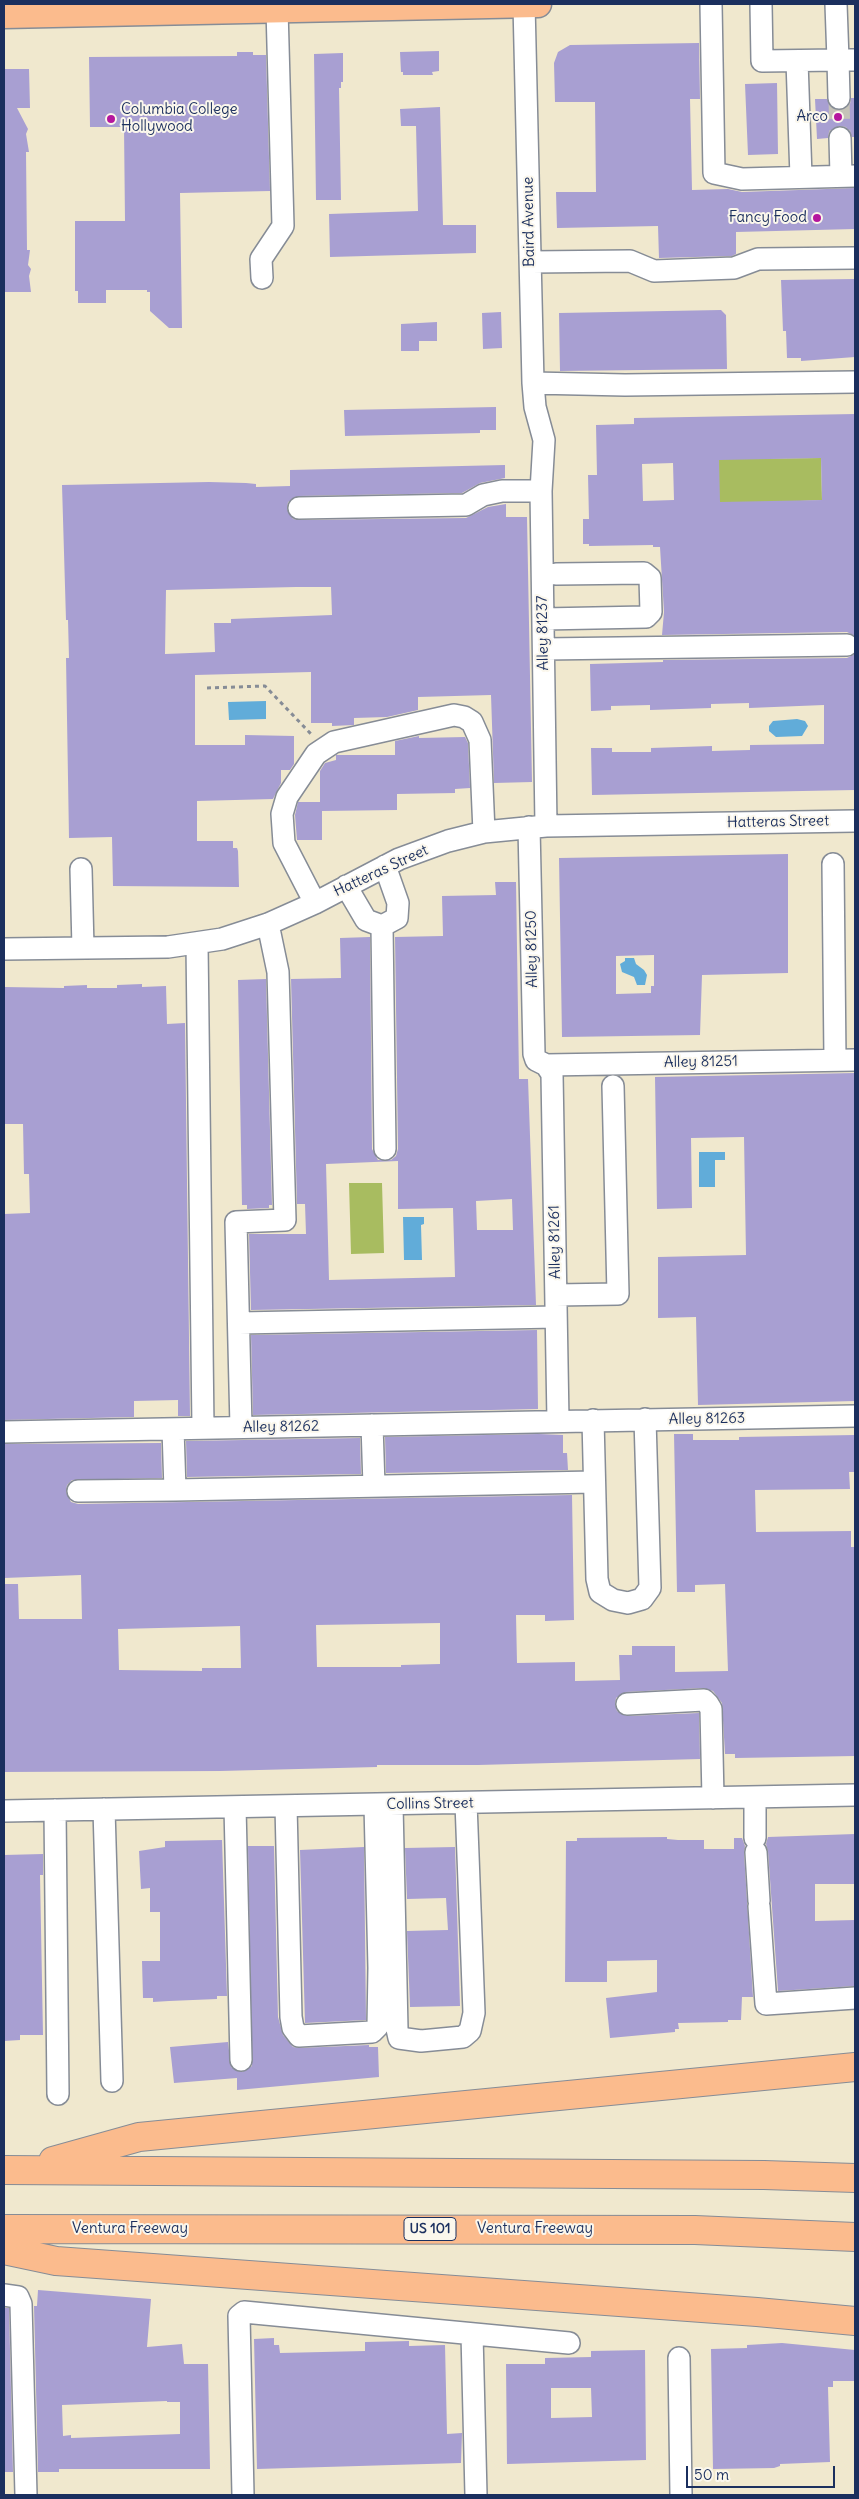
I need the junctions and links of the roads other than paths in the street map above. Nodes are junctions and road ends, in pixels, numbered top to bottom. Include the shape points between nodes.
1 (524, 4) edge
2 (538, 4) edge
3 (712, 4) edge
4 (761, 4) edge
5 (836, 4) edge
6 (239, 7) edge
7 (277, 9) junction
8 (4, 15) edge
9 (847, 60) edge
10 (797, 61) junction
11 (839, 98) tunnel mouth
12 (840, 138) tunnel mouth
13 (848, 176) edge
14 (801, 177) junction
15 (855, 258) edge
16 (530, 262) junction
17 (262, 278) dead end
18 (855, 382) edge
19 (534, 383) junction
20 (544, 440) joint
21 (540, 491) junction
22 (299, 508) dead end
23 (556, 574) dead end
24 (543, 619) junction
25 (847, 645) dead end
26 (544, 649) junction
27 (855, 821) edge
28 (538, 827) junction
29 (484, 832) junction
30 (833, 864) dead end
31 (385, 866) junction
32 (81, 869) dead end
33 (346, 886) junction
34 (315, 903) junction
35 (268, 924) junction
36 (382, 926) junction
37 (197, 944) junction
38 (82, 948) junction
39 (4, 949) edge
40 (845, 1060) edge
41 (546, 1065) junction
42 (613, 1086) dead end
43 (385, 1149) dead end
44 (556, 1306) junction
45 (239, 1323) junction
46 (855, 1416) edge
47 (645, 1419) junction
48 (593, 1420) junction
49 (558, 1421) junction
50 (372, 1424) junction
51 (204, 1428) junction
52 (242, 1428) junction
53 (173, 1429) junction
54 (4, 1432) edge
55 (594, 1482) junction
56 (374, 1486) junction
57 (175, 1490) junction
58 (78, 1491) dead end
59 (627, 1704) dead end
60 (855, 1795) edge
61 (755, 1797) junction
62 (713, 1798) junction
63 (466, 1803) junction
64 (383, 1805) junction
65 (286, 1806) junction
66 (235, 1807) junction
67 (104, 1809) junction
68 (55, 1810) junction
69 (4, 1811) edge
70 (855, 1998) edge
71 (241, 2060) dead end
72 (855, 2067) edge
73 (112, 2081) dead end
74 (58, 2094) dead end
75 (12, 2170) edge
76 (855, 2178) edge
77 (4, 2229) edge
78 (855, 2237) edge
79 (4, 2250) edge
80 (4, 2295) edge
81 (855, 2321) edge
82 (472, 2334) junction
83 (569, 2343) dead end
84 (679, 2358) dead end
85 (26, 2495) edge
86 (243, 2495) edge
87 (476, 2495) edge
88 (681, 2495) edge

1 - 2 main road
1 - 7 main road
1 - 16 street, Baird Avenue
3 - 14 street via 714,173 742,179
4 - 10 street via 762,61
5 - 9 street
6 - 7 main road
6 - 8 main road
7 - 17 street via 283,226 261,259
9 - 10 street
9 - 11 street
10 - 14 street
12 - 13 street
13 - 14 street
15 - 16 street via 758,259 734,268 654,271 630,261
16 - 19 street, Baird Avenue
18 - 19 street
19 - 20 street, Baird Avenue via 535,407
20 - 21 street, Alley 81237
21 - 22 street via 492,493 466,505
21 - 24 street, Alley 81237
23 - 24 street via 644,573 650,578 651,612 646,617
24 - 26 street, Alley 81237
25 - 26 street
26 - 28 street, Alley 81237
27 - 28 street, Hatteras Street
28 - 29 street, Hatteras Street
28 - 41 street, Alley 81250 via 534,1054 536,1060
29 - 31 street, Hatteras Street via 448,841
29 - 34 street via 480,740 472,722 464,717 454,715 334,742 316,754 288,798 282,814 287,852
30 - 40 street
31 - 33 street, Hatteras Street
31 - 36 street via 398,903 397,918
32 - 38 street
33 - 34 street, Hatteras Street
33 - 36 street via 366,920
34 - 35 street, Hatteras Street
35 - 37 street, Hatteras Street
35 - 45 street via 278,972 285,1220 236,1222
36 - 43 street
37 - 38 street, Hatteras Street
37 - 51 street
38 - 39 street, Hatteras Street
40 - 41 street, Alley 81251
41 - 44 street, Alley 81261 via 552,1074
42 - 44 street via 618,1294
44 - 45 street
44 - 49 street, Alley 81261
45 - 52 street
46 - 47 street, Alley 81263
47 - 48 street, Alley 81263
47 - 55 street via 650,1588 642,1599 628,1603 613,1600 600,1592 595,1564
48 - 49 street, Alley 81263
48 - 55 street
49 - 50 street, Alley 81262
50 - 52 street, Alley 81262
50 - 56 street
51 - 52 street, Alley 81262
51 - 53 street, Alley 81262
53 - 54 street, Alley 81262
53 - 57 street
55 - 56 street
56 - 57 street
57 - 58 street
59 - 62 street via 704,1700 708,1704 711,1709
60 - 61 street, Collins Street
61 - 62 street, Collins Street
61 - 70 street via 755,1845 766,2004
62 - 63 street, Collins Street
63 - 64 street, Collins Street
63 - 64 street via 474,2013 470,2031 464,2037 421,2041 400,2038 396,2028
64 - 65 street, Collins Street
64 - 65 street via 378,2026 372,2032 299,2036 291,2017
65 - 66 street, Collins Street
66 - 67 street, Collins Street
66 - 71 street
67 - 68 street, Collins Street
67 - 73 street
68 - 69 street, Collins Street
68 - 74 street
72 - 75 highway via 139,2137
75 - 76 highway
77 - 78 highway, Ventura Freeway / US 101 via 695,2230
79 - 81 highway via 56,2261
80 - 85 street via 18,2297 21,2304
82 - 83 street
82 - 86 street via 244,2312 240,2316
82 - 87 street
84 - 88 street

